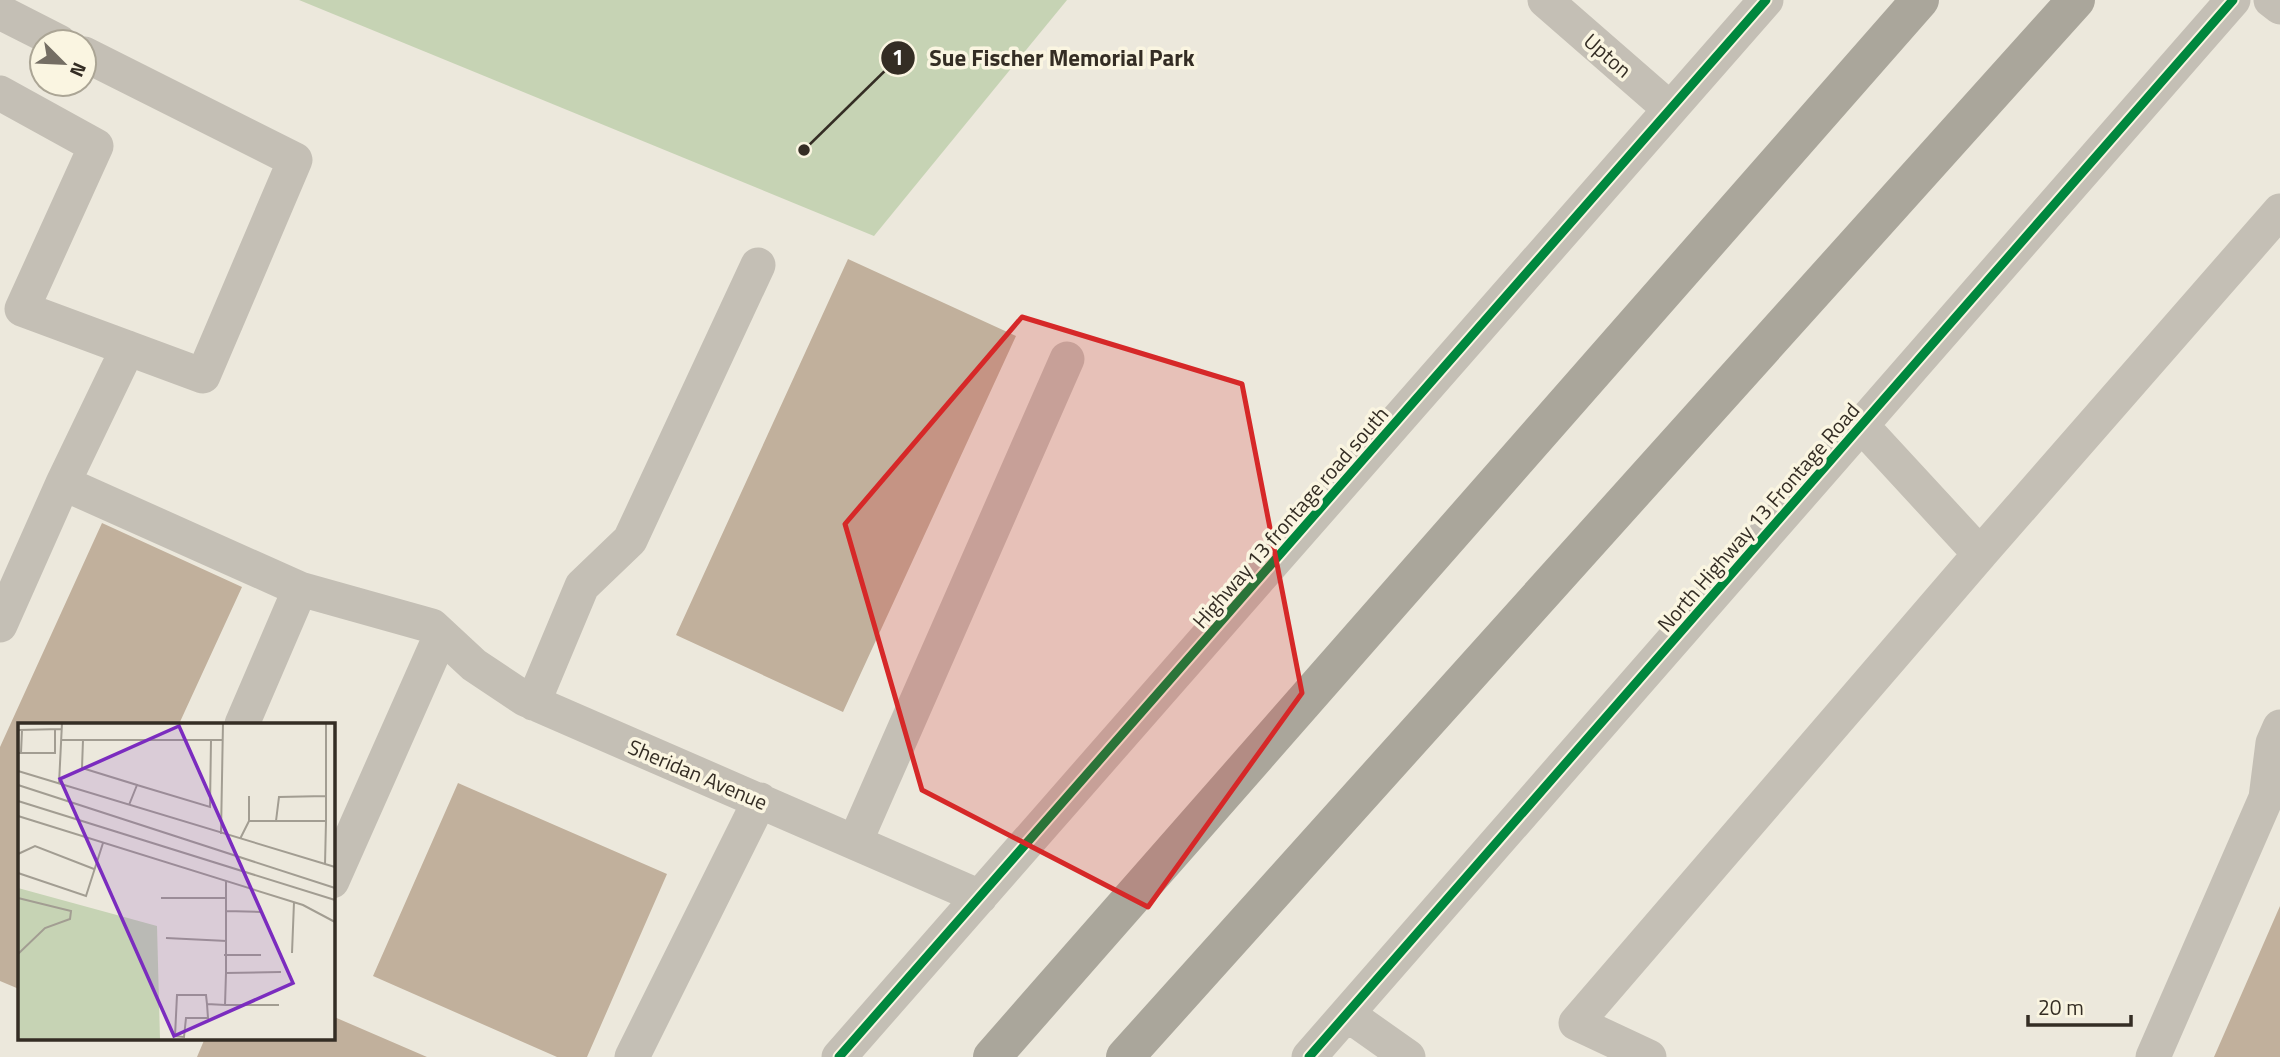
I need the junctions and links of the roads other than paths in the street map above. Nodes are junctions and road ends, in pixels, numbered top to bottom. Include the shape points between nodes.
1 (1545, 0) edge
2 (1766, 0) edge
3 (1920, 0) edge
4 (2076, 0) edge
5 (2233, 0) edge
6 (2271, 0) edge
7 (2280, 7) edge
8 (0, 12) edge
9 (31, 28) edge
10 (98, 61) edge
11 (0, 93) edge
12 (1670, 109) junction
13 (2280, 211) edge
14 (758, 265) dead end
15 (128, 348) junction
16 (1067, 359) dead end
17 (1861, 425) junction
18 (63, 483) junction
19 (1980, 554) junction
20 (300, 589) junction
21 (0, 625) edge
22 (437, 630) junction
23 (533, 703) junction
24 (242, 723) edge
25 (2280, 727) edge
26 (760, 800) junction
27 (855, 842) junction
28 (334, 876) edge
29 (980, 897) junction
30 (1347, 1014) junction
31 (632, 1057) edge
32 (839, 1057) edge
33 (992, 1057) edge
34 (1125, 1057) edge
35 (1309, 1057) edge
36 (1408, 1057) edge
37 (1649, 1057) edge
38 (2153, 1057) edge

1 - 12 street, Upton
2 - 12 street, Highway 13 frontage road south
3 - 33 highway
4 - 34 highway
5 - 17 street, North Highway 13 Frontage Road
6 - 7 street
8 - 9 street
10 - 15 street via 295,160 203,376
11 - 15 street via 96,146 22,309
12 - 29 street, Highway 13 frontage road south
13 - 19 street
14 - 23 street via 630,540 582,586
15 - 18 street
16 - 27 street
17 - 19 street
17 - 30 street, North Highway 13 Frontage Road
18 - 20 street
18 - 21 street
19 - 37 street via 1576,1023
20 - 22 street
20 - 24 street
22 - 23 street, Sheridan Avenue via 474,666
22 - 28 street
23 - 26 street, Sheridan Avenue
25 - 38 street via 2273,743 2266,798
26 - 27 street, Sheridan Avenue
26 - 31 street
27 - 29 street, Sheridan Avenue
29 - 32 street, Highway 13 frontage road south
30 - 35 street, North Highway 13 Frontage Road
30 - 36 street

